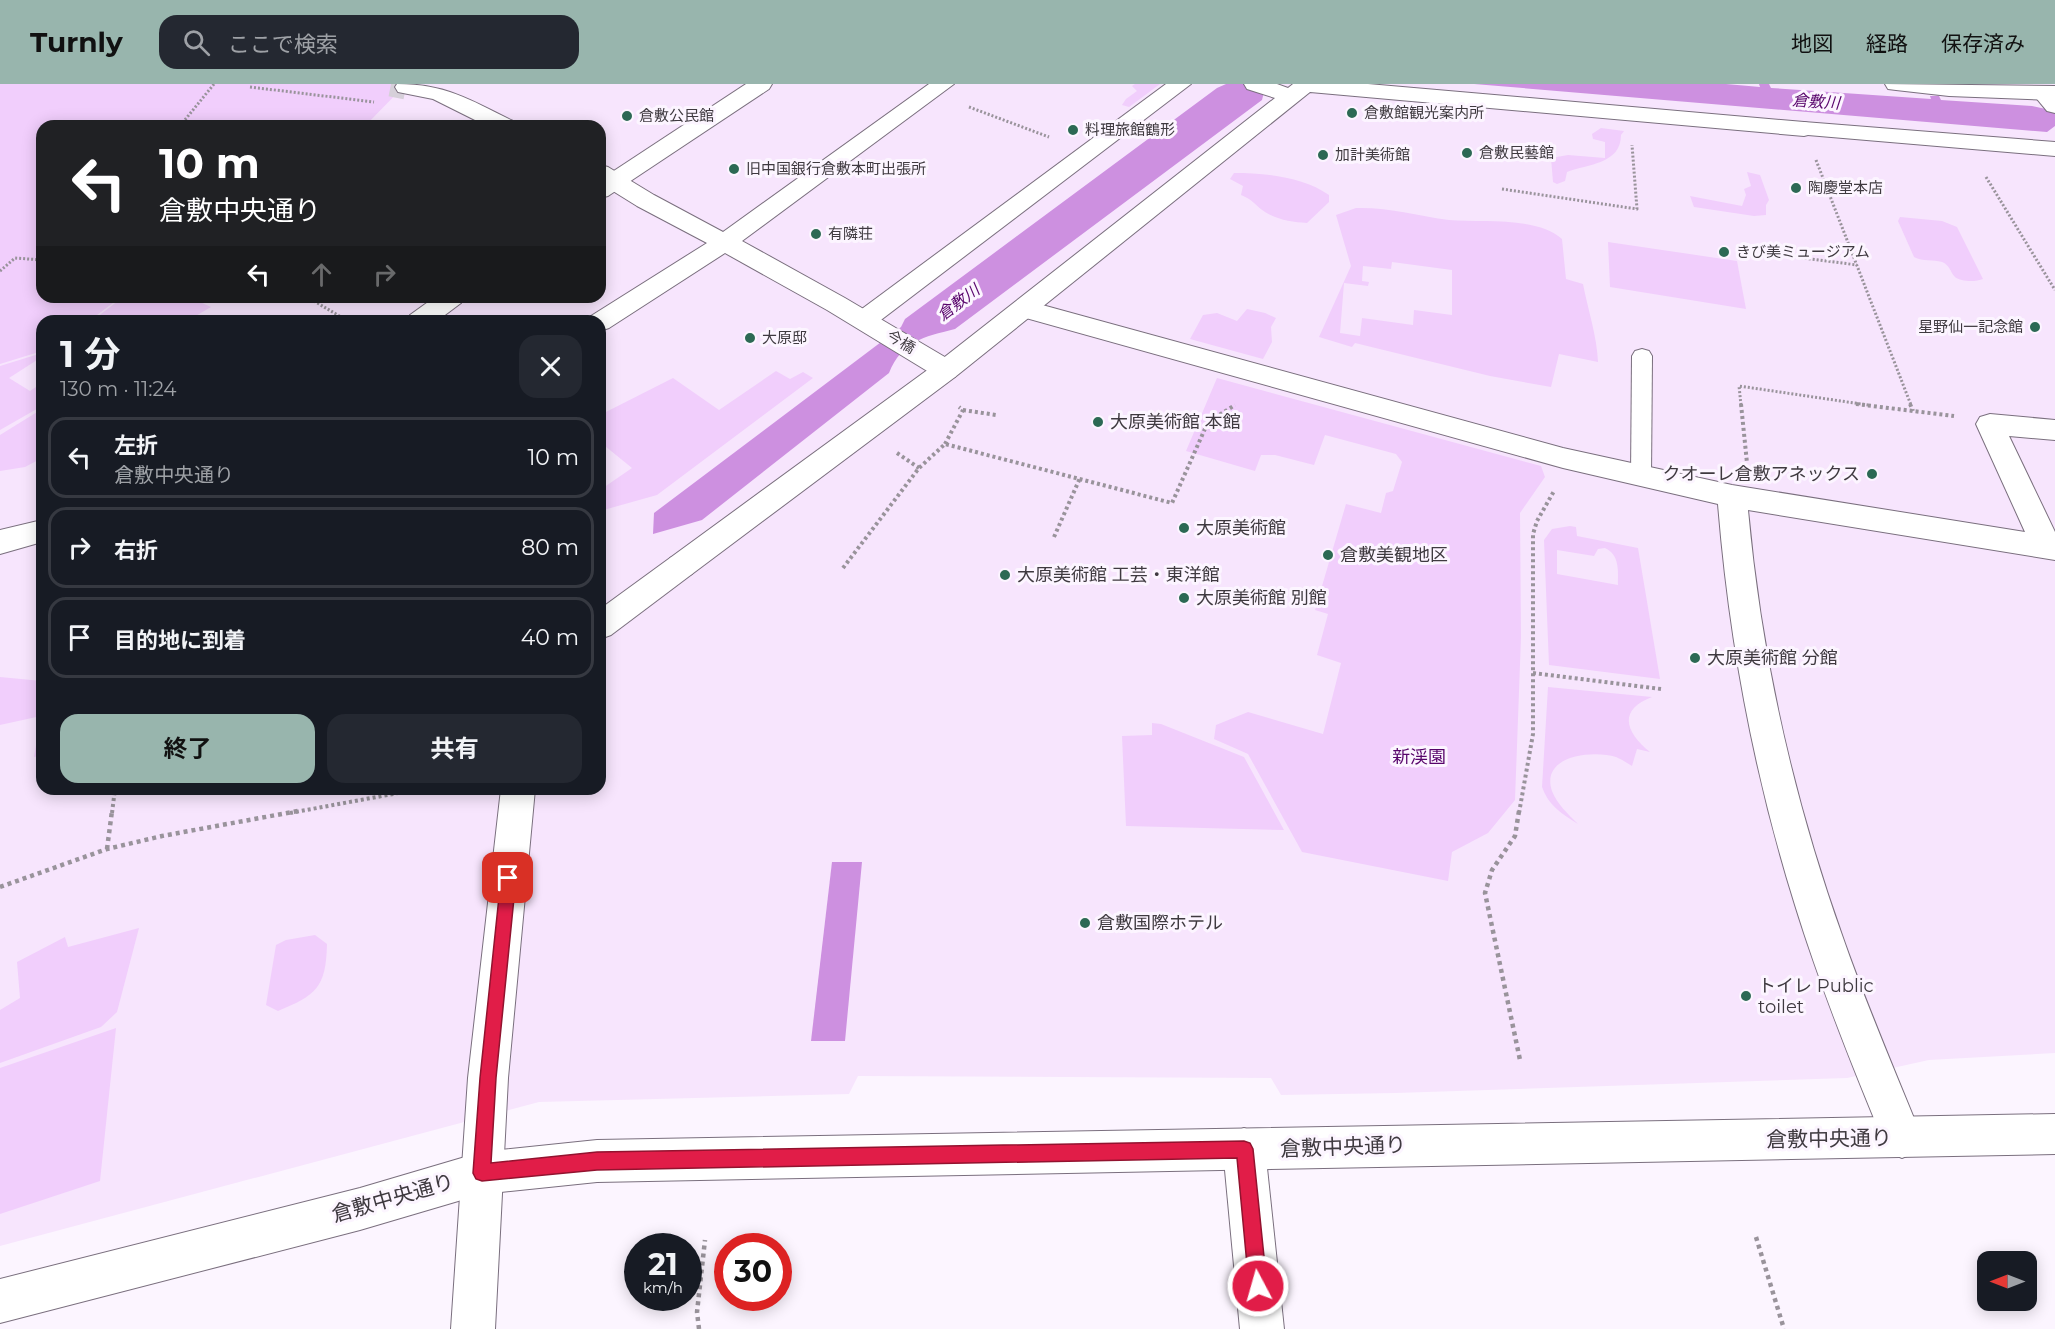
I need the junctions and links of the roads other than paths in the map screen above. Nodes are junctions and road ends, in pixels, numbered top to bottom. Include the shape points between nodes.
1 (761, 84) edge
2 (1180, 84) edge
3 (1255, 84) edge
4 (1896, 84) edge
5 (406, 87) dead end
6 (938, 88) edge
7 (447, 89) edge
8 (1285, 94) junction
9 (2042, 94) edge
10 (496, 120) edge
11 (2055, 149) edge
12 (606, 181) edge
13 (606, 183) edge
14 (725, 242) junction
15 (444, 303) edge
16 (1024, 309) junction
17 (427, 315) edge
18 (606, 317) edge
19 (870, 324) junction
20 (1642, 356) dead end
21 (936, 364) junction
22 (2055, 430) edge
23 (1641, 476) junction
24 (1742, 498) junction
25 (36, 533) edge
26 (0, 542) edge
27 (2051, 547) edge
28 (606, 622) edge
29 (517, 795) edge
30 (2055, 1134) edge
31 (1902, 1138) junction
32 (1244, 1149) junction
33 (482, 1173) junction
34 (0, 1300) edge
35 (473, 1329) edge
36 (1262, 1329) edge

1 - 12 street
2 - 19 street
3 - 8 street
4 - 9 street
5 - 7 street
6 - 14 street
7 - 10 street
8 - 11 street via 1305,85
8 - 16 street
13 - 14 street, 今橋
14 - 18 street
14 - 19 street, 今橋
15 - 17 street
16 - 21 street
16 - 23 street via 1563,458
19 - 21 street, 今橋
20 - 23 lane
21 - 28 street
22 - 27 street via 1990,424
23 - 24 street
24 - 27 street
24 - 31 street via 1742,595 1783,799 1813,905
25 - 26 street
29 - 33 street
30 - 31 street, 倉敷中央通り
31 - 32 street, 倉敷中央通り
32 - 33 street, 倉敷中央通り via 597,1161
32 - 36 street
33 - 34 street, 倉敷中央通り via 360,1209
33 - 35 street

